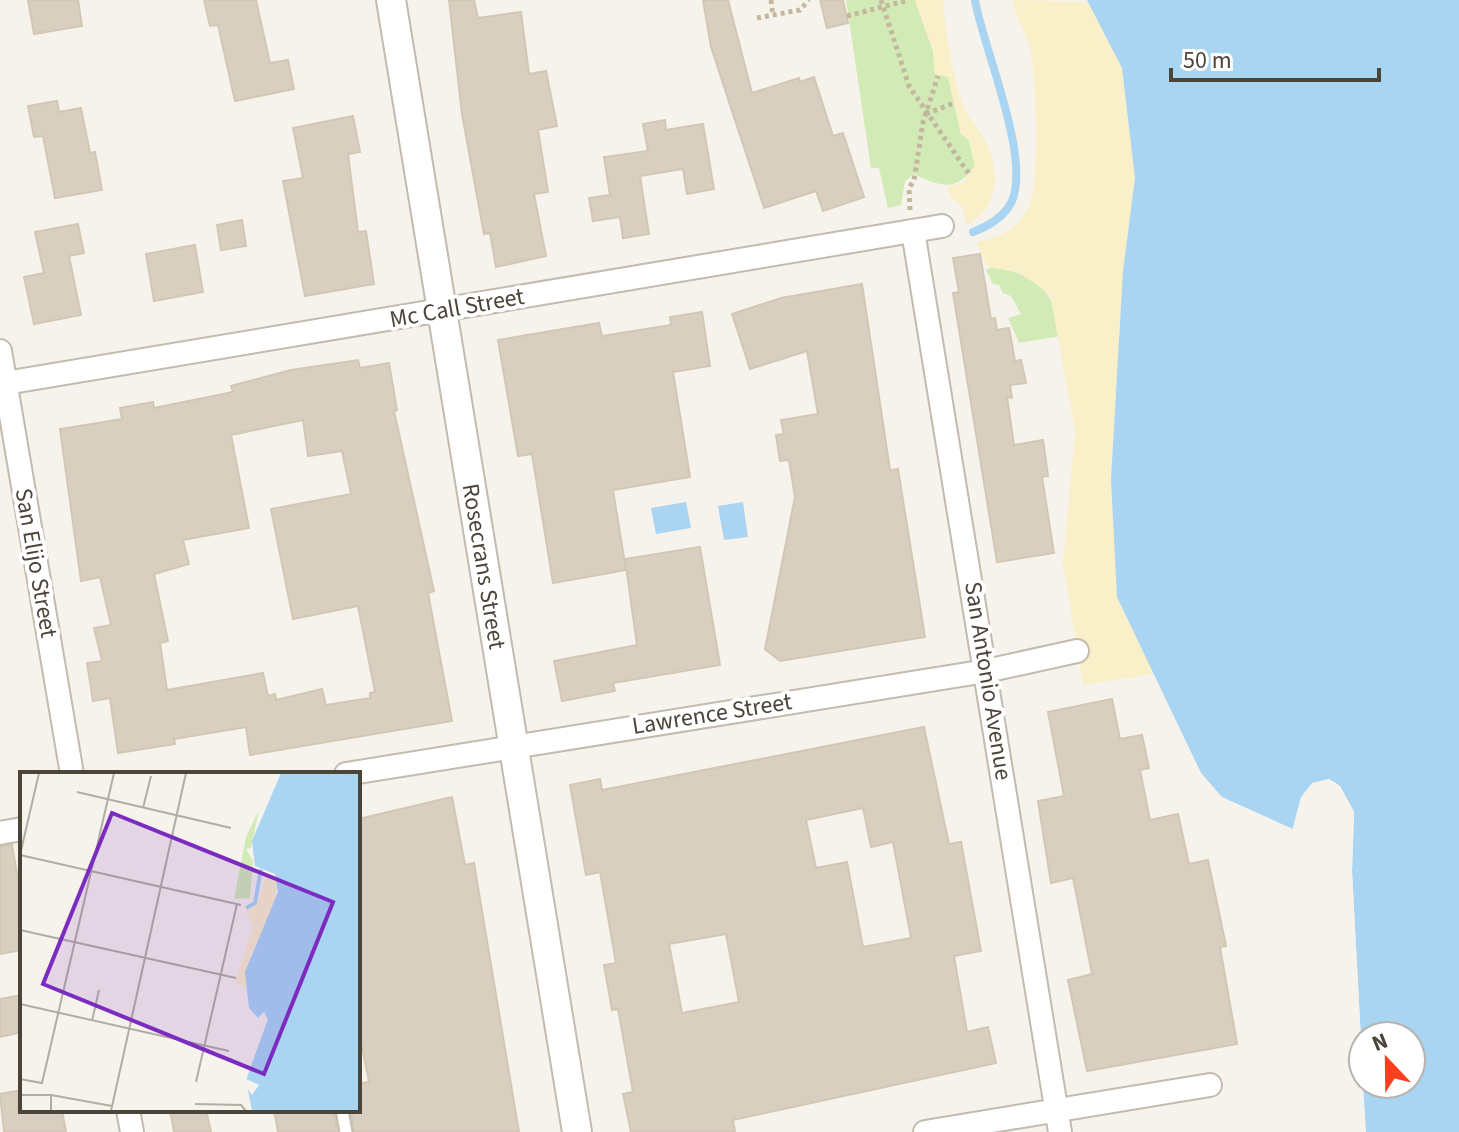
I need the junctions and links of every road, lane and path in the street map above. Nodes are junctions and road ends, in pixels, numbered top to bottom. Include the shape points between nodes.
1 (391, 0) edge
2 (771, 0) edge
3 (809, 0) edge
4 (909, 0) edge
5 (883, 3) edge
6 (773, 16) junction
7 (847, 16) dead end
8 (757, 18) dead end
9 (938, 76) dead end
10 (954, 103) dead end
11 (925, 114) junction
12 (969, 174) dead end
13 (942, 226) dead end
14 (913, 231) junction
15 (442, 311) junction
16 (0, 351) edge
17 (3, 384) edge
18 (1077, 651) dead end
19 (986, 671) junction
20 (514, 746) junction
21 (72, 772) edge
22 (358, 772) edge
23 (20, 829) edge
24 (0, 833) edge
25 (1210, 1085) dead end
26 (128, 1112) edge
27 (342, 1112) edge
28 (1058, 1121) edge
29 (132, 1132) edge
30 (346, 1132) edge
31 (577, 1132) edge
32 (925, 1132) edge

1 - 15 street, Rosecrans Street
2 - 6 path
3 - 6 path via 800,10
4 - 5 path
5 - 7 path
5 - 11 path via 899,61
6 - 8 path
9 - 11 path
10 - 11 path
11 - 12 path
11 - 14 path via 908,199
13 - 14 street, Mc Call Street
14 - 15 street, Mc Call Street
14 - 19 street, San Antonio Avenue
15 - 17 street, Mc Call Street
15 - 20 street, Rosecrans Street
16 - 17 street, San Elijo Street
17 - 21 street, San Elijo Street
18 - 19 street, Lawrence Street
19 - 20 street, Lawrence Street
19 - 28 street, San Antonio Avenue
20 - 22 street, Lawrence Street
20 - 31 street, Rosecrans Street
23 - 24 street
25 - 28 street
26 - 29 street
27 - 30 lane
28 - 32 street

